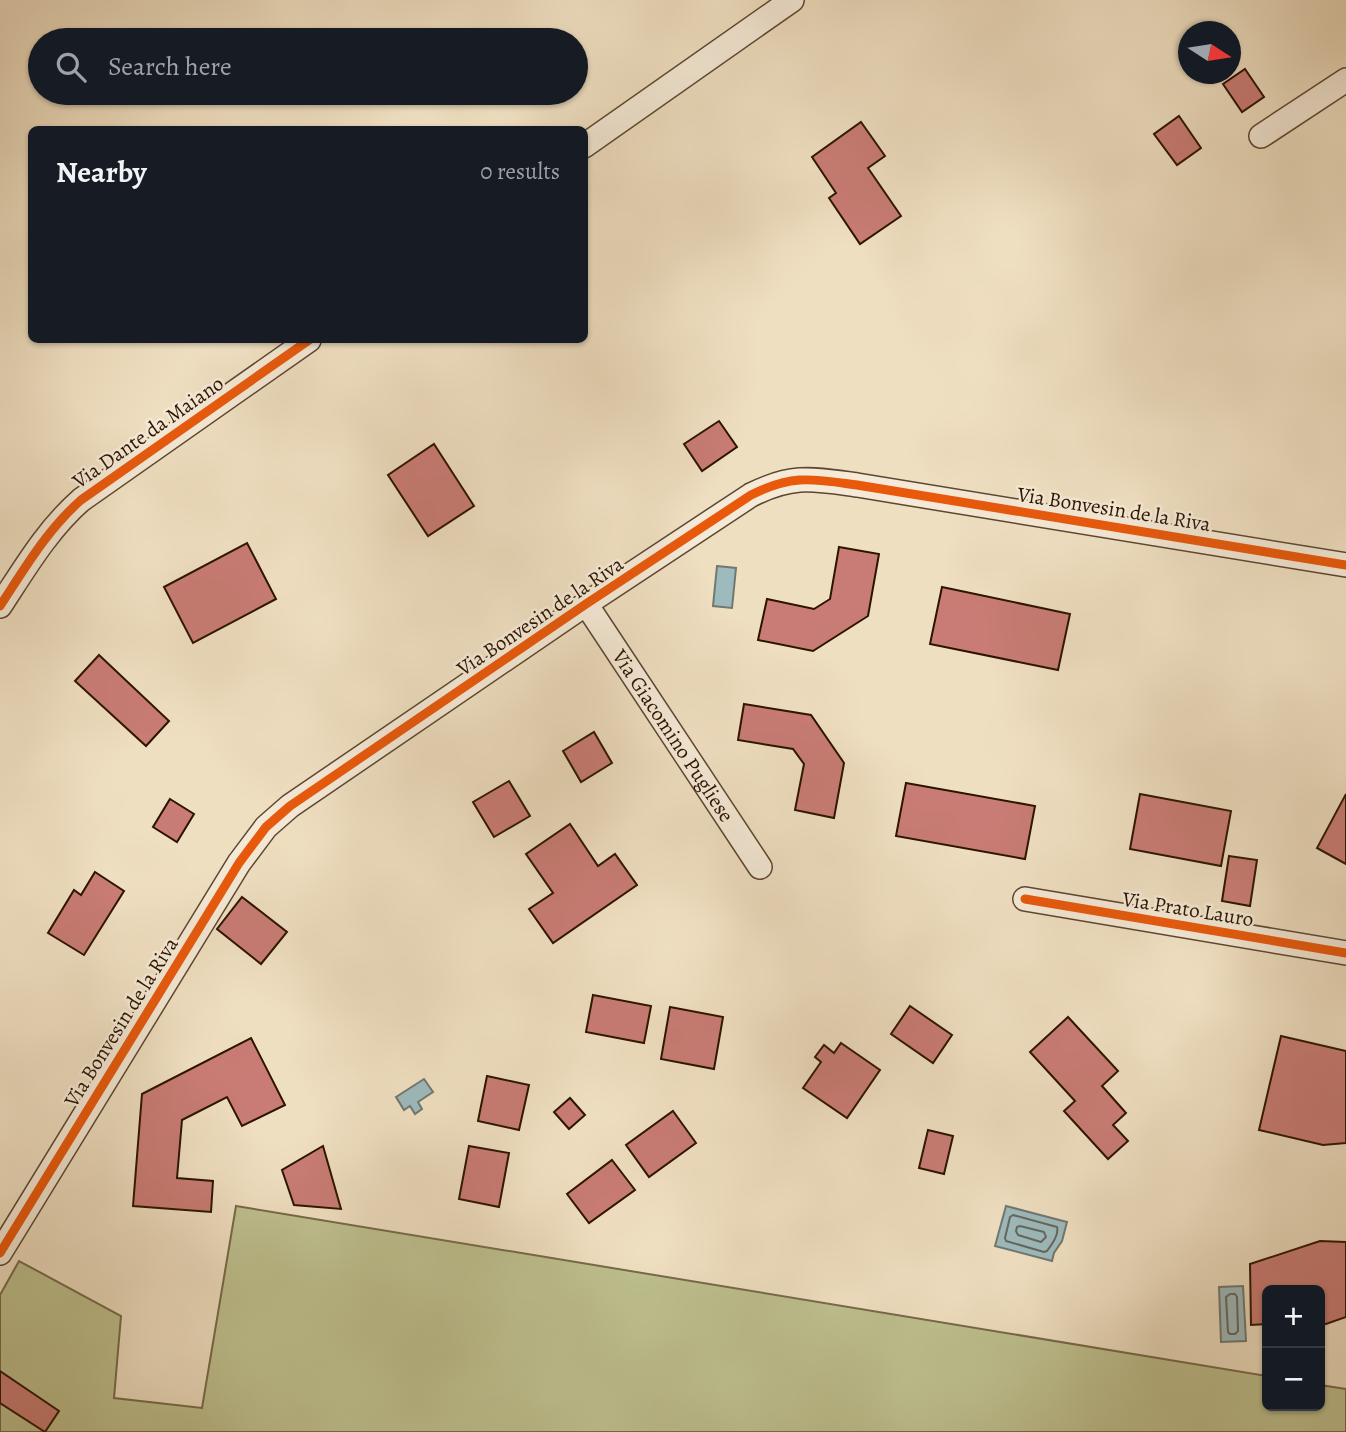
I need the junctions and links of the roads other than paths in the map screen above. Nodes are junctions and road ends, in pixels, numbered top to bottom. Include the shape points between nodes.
1 (792, 0) edge
2 (1346, 80) edge
3 (1261, 136) dead end
4 (588, 143) edge
5 (305, 343) edge
6 (1346, 565) edge
7 (586, 604) junction
8 (0, 606) edge
9 (760, 867) dead end
10 (1025, 899) dead end
11 (1346, 953) edge
12 (0, 1253) edge

1 - 4 street
2 - 3 street
5 - 8 street, Via Dante da Maiano via 81,500 46,536
6 - 7 street, Via Bonvesin de la Riva via 807,479 773,485 751,495
7 - 9 street, Via Giacomino Pugliese
7 - 12 street, Via Bonvesin de la Riva via 290,806 266,827
10 - 11 street, Via Prato Lauro

